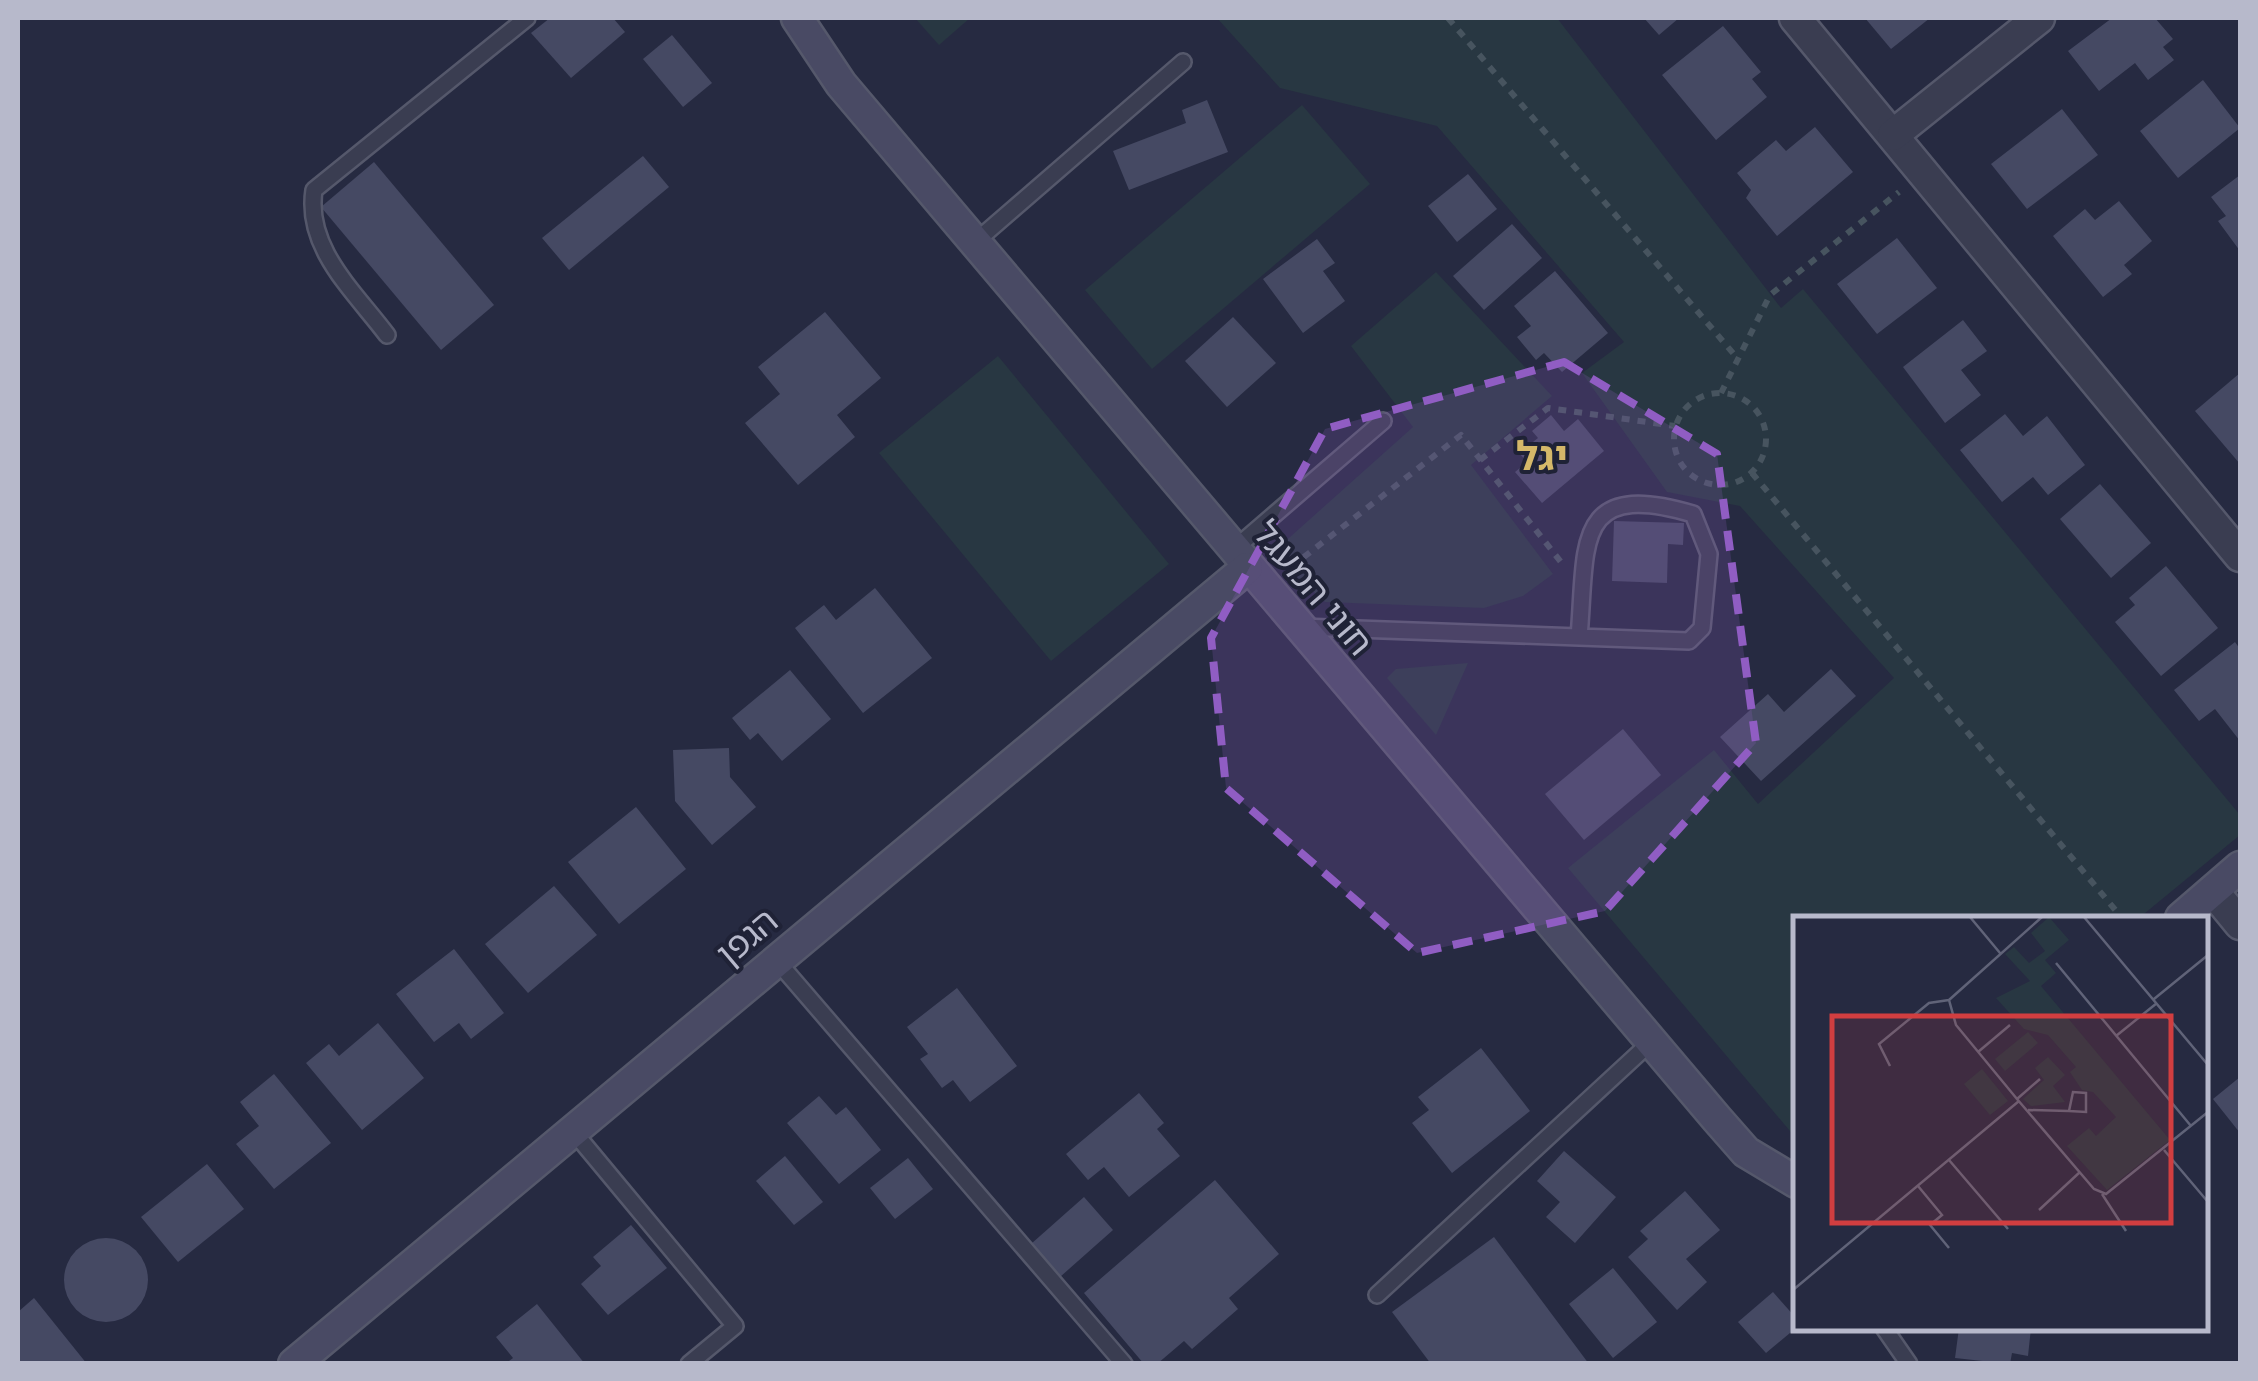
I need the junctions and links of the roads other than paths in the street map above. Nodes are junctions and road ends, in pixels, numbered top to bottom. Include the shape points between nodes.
1 (527, 18) edge
2 (797, 18) edge
3 (1795, 18) edge
4 (2039, 18) edge
5 (1183, 62) dead end
6 (1892, 135) junction
7 (974, 243) junction
8 (387, 335) dead end
9 (1383, 421) dead end
10 (2240, 556) edge
11 (1248, 569) junction
12 (1297, 627) junction
13 (1579, 637) junction
14 (2240, 867) edge
15 (2213, 891) junction
16 (2183, 916) edge
17 (2240, 924) edge
18 (777, 961) junction
19 (1651, 1042) junction
20 (572, 1131) junction
21 (1793, 1180) edge
22 (1378, 1295) dead end
23 (1886, 1331) edge
24 (294, 1364) edge
25 (690, 1364) edge
26 (1124, 1364) edge
27 (1910, 1364) edge

1 - 8 lane via 314,190 310,216 316,239
2 - 7 street, חוני המעגל via 824,62
3 - 6 street
4 - 6 street
5 - 7 lane
6 - 10 street
7 - 11 street, חוני המעגל
9 - 11 lane
11 - 12 street, חוני המעגל
11 - 18 street, הגפן
12 - 13 lane
12 - 19 street, חוני המעגל
13 - 13 lane via 1688,640 1702,628 1710,554 1693,514 1622,504 1604,510 1587,541
14 - 15 street
15 - 16 street
15 - 17 street
18 - 20 street, הגפן
18 - 26 lane
19 - 21 street, חוני המעגל via 1746,1152
19 - 22 lane
20 - 24 street, הגפן
20 - 25 lane via 735,1326
23 - 27 lane

